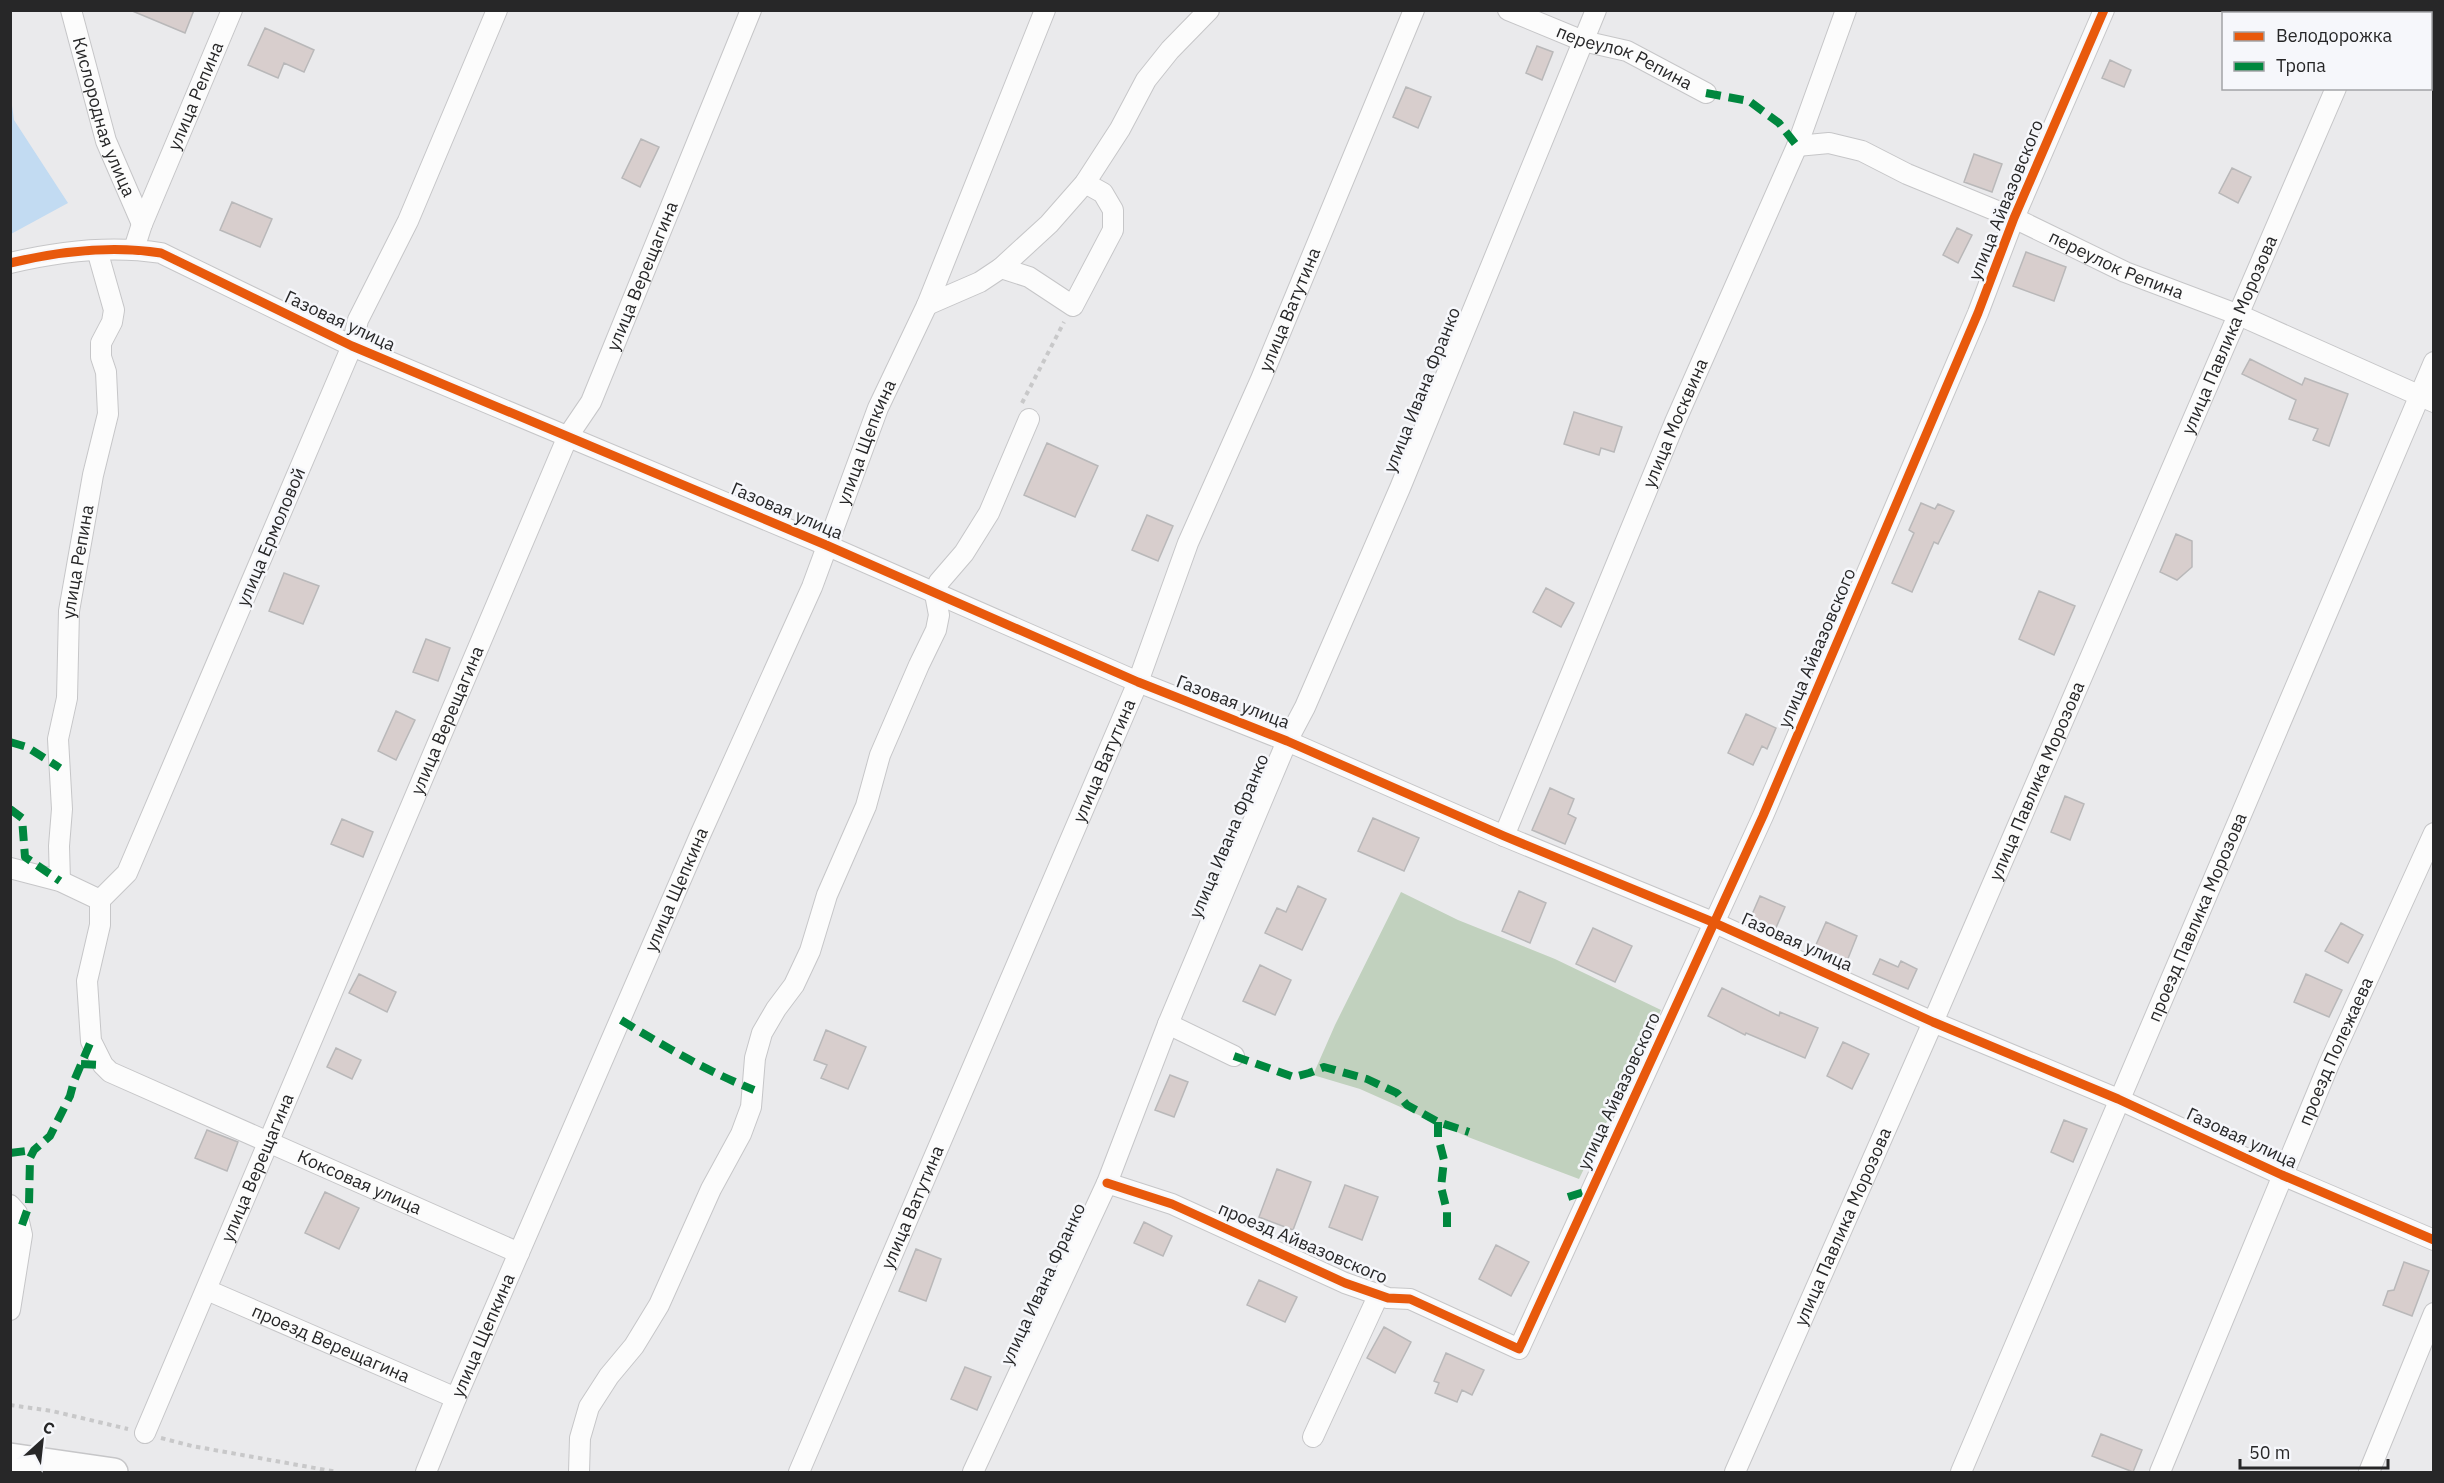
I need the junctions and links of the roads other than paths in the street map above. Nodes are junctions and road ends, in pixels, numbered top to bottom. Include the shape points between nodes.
1 (71, 10) edge
2 (232, 10) edge
3 (497, 10) edge
4 (751, 10) edge
5 (1046, 10) edge
6 (1209, 10) edge
7 (1414, 10) edge
8 (1508, 10) edge
9 (1596, 10) edge
10 (1846, 10) edge
11 (2103, 10) edge
12 (1583, 41) junction
13 (2335, 90) edge
14 (1706, 93) dead end
15 (1797, 146) junction
16 (1085, 183) junction
17 (2014, 218) junction
18 (142, 224) junction
19 (134, 249) junction
20 (97, 250) junction
21 (10, 263) edge
22 (1001, 268) junction
23 (927, 305) junction
24 (2239, 315) junction
25 (352, 346) junction
26 (2433, 362) edge
27 (2426, 399) edge
28 (1029, 419) road end
29 (568, 436) junction
30 (826, 545) junction
31 (935, 594) junction
32 (1137, 682) junction
33 (1287, 741) junction
34 (2433, 833) edge
35 (1504, 836) junction
36 (10, 868) edge
37 (60, 881) junction
38 (100, 900) junction
39 (1715, 923) junction
40 (1934, 1022) junction
41 (1168, 1024) junction
42 (1234, 1056) dead end
43 (2118, 1099) junction
44 (270, 1143) junction
45 (2282, 1175) junction
46 (1107, 1183) junction
47 (10, 1205) edge
48 (2433, 1240) edge
49 (519, 1253) junction
50 (207, 1290) junction
51 (1379, 1294) junction
52 (10, 1310) edge
53 (2433, 1314) edge
54 (1519, 1349) joint
55 (456, 1398) junction
56 (145, 1433) road end
57 (1312, 1437) dead end
58 (10, 1458) edge
59 (56, 1468) edge
60 (114, 1473) edge
61 (426, 1473) edge
62 (579, 1473) edge
63 (799, 1473) edge
64 (973, 1473) edge
65 (1735, 1473) edge
66 (1961, 1473) edge
67 (2160, 1473) edge
68 (2369, 1473) edge

1 - 18 street, Кислородная улица via 106,141
2 - 18 street, улица Репина
3 - 25 street, улица Ермоловой via 408,221 358,320
4 - 29 street, улица Верещагина via 591,402
5 - 23 street, улица Щепкина
6 - 16 street via 1146,80
7 - 32 street, улица Ватутина via 1261,379 1188,543
8 - 12 street, переулок Репина
9 - 12 street, улица Ивана Франко
10 - 15 street, улица Москвина
11 - 17 street, улица Айвазовского
12 - 14 street, переулок Репина via 1627,51
12 - 33 street, улица Ивана Франко via 1400,489
13 - 24 street, улица Павлика Морозова
15 - 17 street, переулок Репина via 1829,143 1862,151
15 - 35 street, улица Москвина via 1675,422
16 - 22 street via 1049,224
16 - 22 street via 1103,193 1113,210 1113,230 1073,306 1029,277
17 - 24 street, переулок Репина via 2125,272
17 - 39 street, улица Айвазовского via 1974,324
18 - 19 street, улица Репина
19 - 20 street, Газовая улица
19 - 25 street, Газовая улица via 161,254
20 - 21 street, Газовая улица
20 - 37 street, улица Репина via 114,310 101,343 108,414 69,611 67,698 58,739 62,809
22 - 23 street via 980,282
23 - 30 street, улица Щепкина via 878,408
24 - 27 street, переулок Репина
24 - 40 street, улица Павлика Морозова
25 - 29 street, Газовая улица
25 - 38 street, улица Ермоловой via 127,873
26 - 27 street, проезд Павлика Морозова
27 - 43 street, проезд Павлика Морозова
28 - 31 street via 989,513 964,553 939,582
29 - 30 street, Газовая улица
29 - 44 street, улица Верещагина
30 - 31 street, Газовая улица
30 - 49 street, улица Щепкина via 812,587
31 - 32 street, Газовая улица
31 - 62 street via 939,615 936,630 880,755 866,806 827,894 810,951 794,985 762,1033 755,1058 751,1107 741,1134 711,1189 659,1305 589,1407 580,1438
32 - 33 street, Газовая улица
32 - 63 street, улица Ватутина
33 - 35 street, Газовая улица
33 - 41 street, улица Ивана Франко
34 - 45 street, проезд Полежаева
35 - 39 street, Газовая улица
36 - 37 street
37 - 38 street
38 - 44 street, Коксовая улица via 100,925 87,981 91,1041 103,1065 121,1078
39 - 40 street, Газовая улица
39 - 54 street, улица Айвазовского
40 - 43 street, Газовая улица
40 - 65 street, улица Павлика Морозова
41 - 42 street
41 - 46 street, улица Ивана Франко
43 - 45 street, Газовая улица
43 - 66 street, проезд Павлика Морозова
44 - 49 street, Коксовая улица
44 - 50 street, улица Верещагина
45 - 48 street, Газовая улица
45 - 67 street, проезд Полежаева
46 - 51 street, проезд Айвазовского via 1172,1204
46 - 64 street, улица Ивана Франко
47 - 52 street via 18,1213 22,1235
49 - 55 street, улица Щепкина
50 - 55 street, проезд Верещагина
50 - 56 street, улица Верещагина
51 - 54 street, проезд Айвазовского via 1410,1299
51 - 57 street
53 - 68 street
55 - 61 street, улица Щепкина
58 - 59 main road
59 - 60 main road

